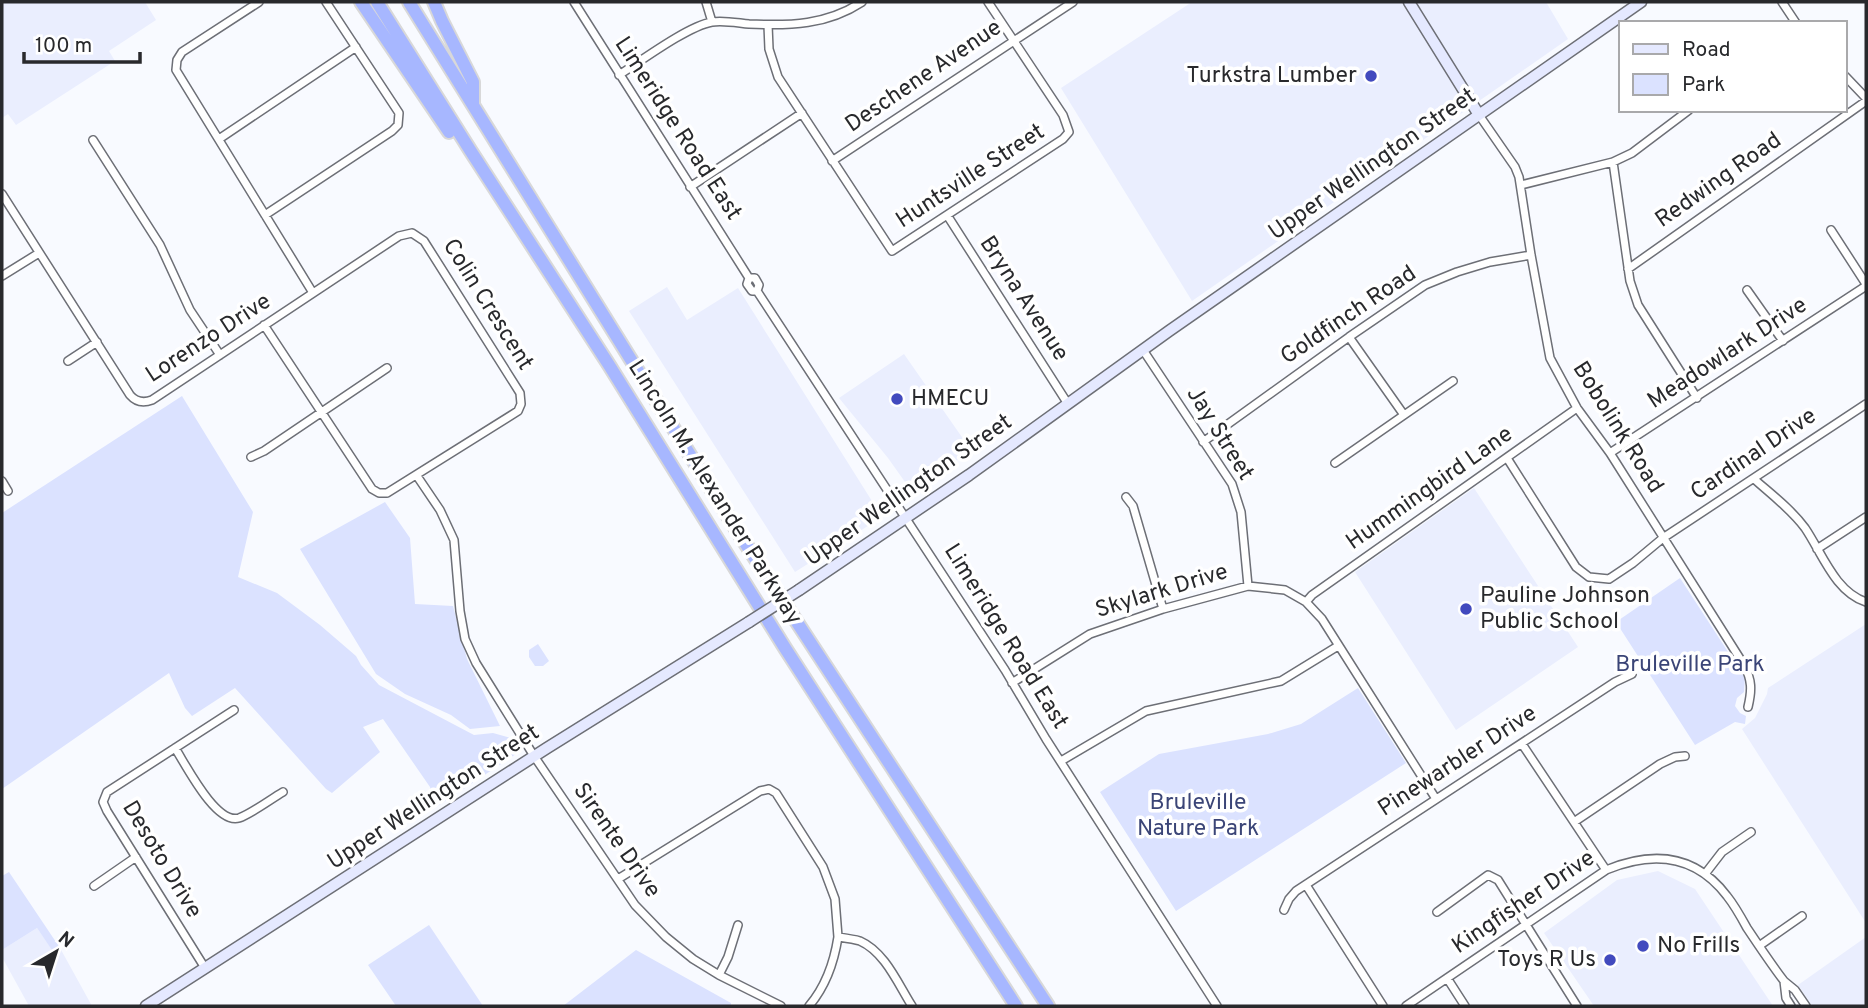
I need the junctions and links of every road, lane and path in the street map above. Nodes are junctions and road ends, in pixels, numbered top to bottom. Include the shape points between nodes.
1 (259, 2) edge
2 (326, 2) edge
3 (361, 2) edge
4 (377, 2) edge
5 (409, 2) edge
6 (434, 2) edge
7 (574, 2) edge
8 (706, 2) edge
9 (862, 2) edge
10 (989, 2) edge
11 (1073, 2) edge
12 (1409, 2) edge
13 (1641, 2) edge
14 (1782, 2) edge
15 (1795, 21) edge
16 (712, 22) junction
17 (768, 25) junction
18 (1014, 40) junction
19 (356, 47) junction
20 (620, 75) junction
21 (1847, 78) edge
22 (1866, 99) edge
23 (473, 104) junction
24 (1686, 112) edge
25 (802, 113) junction
26 (1479, 115) junction
27 (219, 139) junction
28 (93, 140) dead end
29 (470, 150) junction
30 (832, 161) junction
31 (1613, 162) junction
32 (1521, 185) junction
33 (690, 187) junction
34 (2, 194) edge
35 (265, 215) junction
36 (947, 215) junction
37 (1832, 230) dead end
38 (415, 233) joint
39 (39, 253) junction
40 (1531, 256) junction
41 (1628, 269) junction
42 (2, 276) edge
43 (1864, 286) edge
44 (1748, 290) dead end
45 (313, 293) junction
46 (1866, 298) edge
47 (264, 326) junction
48 (1349, 337) junction
49 (1783, 341) junction
50 (97, 342) junction
51 (1143, 350) junction
52 (220, 355) junction
53 (68, 360) dead end
54 (387, 368) dead end
55 (1453, 381) dead end
56 (1697, 398) junction
57 (1068, 404) junction
58 (1866, 404) edge
59 (1577, 408) junction
60 (321, 413) junction
61 (1404, 415) junction
62 (1203, 442) junction
63 (1610, 453) junction
64 (251, 457) dead end
65 (1507, 458) junction
66 (1335, 463) dead end
67 (416, 476) junction
68 (1754, 479) junction
69 (2, 481) edge
70 (8, 491) dead end
71 (1126, 497) dead end
72 (1866, 517) edge
73 (906, 518) junction
74 (1663, 538) junction
75 (1817, 549) junction
76 (1248, 586) junction
77 (1306, 602) junction
78 (1866, 602) edge
79 (1163, 609) junction
80 (1338, 646) junction
81 (1632, 674) dead end
82 (1012, 682) junction
83 (1748, 707) dead end
84 (234, 710) dead end
85 (1522, 744) junction
86 (176, 748) junction
87 (1685, 755) dead end
88 (534, 756) junction
89 (1060, 761) junction
90 (283, 792) dead end
91 (1436, 799) junction
92 (1574, 822) junction
93 (1751, 832) dead end
94 (136, 858) junction
95 (1606, 870) junction
96 (1705, 874) junction
97 (618, 879) junction
98 (1306, 885) junction
99 (94, 886) dead end
100 (1283, 910) dead end
101 (1437, 912) dead end
102 (1802, 916) dead end
103 (1525, 924) junction
104 (738, 925) dead end
105 (837, 936) junction
106 (1759, 946) junction
107 (205, 968) junction
108 (719, 975) junction
109 (1447, 978) junction
110 (1784, 981) junction
111 (146, 1006) edge
112 (781, 1006) edge
113 (809, 1006) edge
114 (912, 1006) edge
115 (1016, 1006) edge
116 (1048, 1006) edge
117 (1217, 1006) edge
118 (1383, 1006) edge
119 (1406, 1006) edge
120 (1465, 1006) edge
121 (1577, 1006) edge
122 (1791, 1006) edge
123 (1806, 1006) edge

1 - 27 street via 182,52 177,60 176,70
2 - 19 street
3 - 29 highway via 449,131
4 - 29 highway, Lincoln M. Alexander Parkway
5 - 23 highway, Lincoln M. Alexander Parkway
6 - 23 highway via 473,82
7 - 20 street, Limeridge Road East
8 - 16 street
9 - 17 street via 805,24
10 - 18 street
11 - 18 street, Deschene Avenue
12 - 26 main road
13 - 26 main road, Upper Wellington Street
14 - 15 street
16 - 17 street
16 - 20 street via 694,28
17 - 25 street via 775,69
18 - 30 street, Deschene Avenue
18 - 36 street, Huntsville Street via 1069,132
19 - 27 street
19 - 35 street via 399,113 398,125
20 - 33 street, Limeridge Road East
21 - 22 street
22 - 41 street, Redwing Road
23 - 116 highway, Lincoln M. Alexander Parkway via 736,529
24 - 31 street
25 - 30 street
25 - 33 street
26 - 32 street, Bobolink Road via 1516,167
26 - 51 main road, Upper Wellington Street
27 - 35 street
28 - 52 street via 160,245 190,310
29 - 115 highway, Lincoln M. Alexander Parkway
30 - 36 street, Huntsville Street via 892,251
31 - 32 street
31 - 41 street
32 - 40 street, Bobolink Road
33 - 73 street, Limeridge Road East via 749,278 755,278 757,291
34 - 39 street, Lorenzo Drive
35 - 45 street
36 - 57 street, Bryna Avenue
37 - 43 street
38 - 45 street, Lorenzo Drive via 399,236
38 - 67 street, Colin Crescent via 520,393 521,404 502,422
39 - 42 street
39 - 50 street, Lorenzo Drive
40 - 48 street, Goldfinch Road via 1479,265 1425,285
40 - 59 street, Bobolink Road via 1550,358
41 - 56 street via 1638,305
43 - 46 street
43 - 49 street, Meadowlark Drive
44 - 49 street
45 - 47 street, Lorenzo Drive
47 - 52 street, Lorenzo Drive
47 - 60 street, Colin Crescent
48 - 61 street
48 - 62 street, Goldfinch Road
49 - 56 street, Meadowlark Drive
50 - 52 street, Lorenzo Drive via 130,395 143,402
50 - 53 street
51 - 57 main road, Upper Wellington Street
51 - 62 street, Jay Street
54 - 60 street
55 - 61 street
56 - 63 street, Meadowlark Drive
57 - 73 main road, Upper Wellington Street
58 - 68 street, Cardinal Drive
59 - 63 street, Bobolink Road
59 - 65 street, Hummingbird Lane
60 - 64 street
60 - 67 street, Colin Crescent via 372,489 387,493
61 - 66 street
62 - 76 street, Jay Street via 1232,484 1241,512
63 - 74 street, Bobolink Road
65 - 74 street, Cardinal Drive via 1576,567 1590,577 1609,579
65 - 77 street, Hummingbird Lane
67 - 88 street, Sirente Drive via 454,540 465,639
68 - 74 street, Cardinal Drive
68 - 75 street via 1805,528
69 - 70 street
71 - 79 street via 1133,506
72 - 75 street
73 - 82 street, Limeridge Road East
73 - 88 main road, Upper Wellington Street, bridge
74 - 83 street, Bobolink Road via 1750,676
75 - 78 street via 1841,585
76 - 77 street, Skylark Drive via 1285,590
76 - 79 street, Skylark Drive
77 - 80 street, Skylark Drive
79 - 82 street, Skylark Drive via 1090,634
80 - 89 street via 1281,681 1146,711
80 - 91 street, Skylark Drive
81 - 85 street, Pinewarbler Drive
82 - 89 street, Limeridge Road East
84 - 86 street, Desoto Drive
85 - 91 street, Pinewarbler Drive
85 - 92 street
86 - 90 street via 213,807 227,818 239,818
86 - 94 street, Desoto Drive via 107,792 103,802
87 - 92 street via 1660,764
88 - 97 street, Sirente Drive
88 - 107 main road, Upper Wellington Street
89 - 117 street, Limeridge Road East
91 - 98 street, Pinewarbler Drive
92 - 95 street
93 - 96 street via 1722,852
94 - 99 street
94 - 107 street, Desoto Drive
95 - 96 street, Kingfisher Drive via 1652,858 1690,865
95 - 103 street, Kingfisher Drive
96 - 106 street, Kingfisher Drive via 1727,896
97 - 105 street via 769,789 823,867 835,899
97 - 108 street, Sirente Drive via 666,937
98 - 100 street, Pinewarbler Drive
98 - 118 street
101 - 103 street via 1488,875 1498,880
102 - 106 street
103 - 109 street, Kingfisher Drive
103 - 121 street
104 - 108 street
105 - 113 street via 829,973
105 - 114 street via 857,940 877,953
106 - 110 street, Kingfisher Drive
107 - 111 main road, Upper Wellington Street
108 - 112 street, Sirente Drive
109 - 119 street, Kingfisher Drive
109 - 120 street
110 - 122 street, Kingfisher Drive
110 - 123 street, Kingfisher Drive

